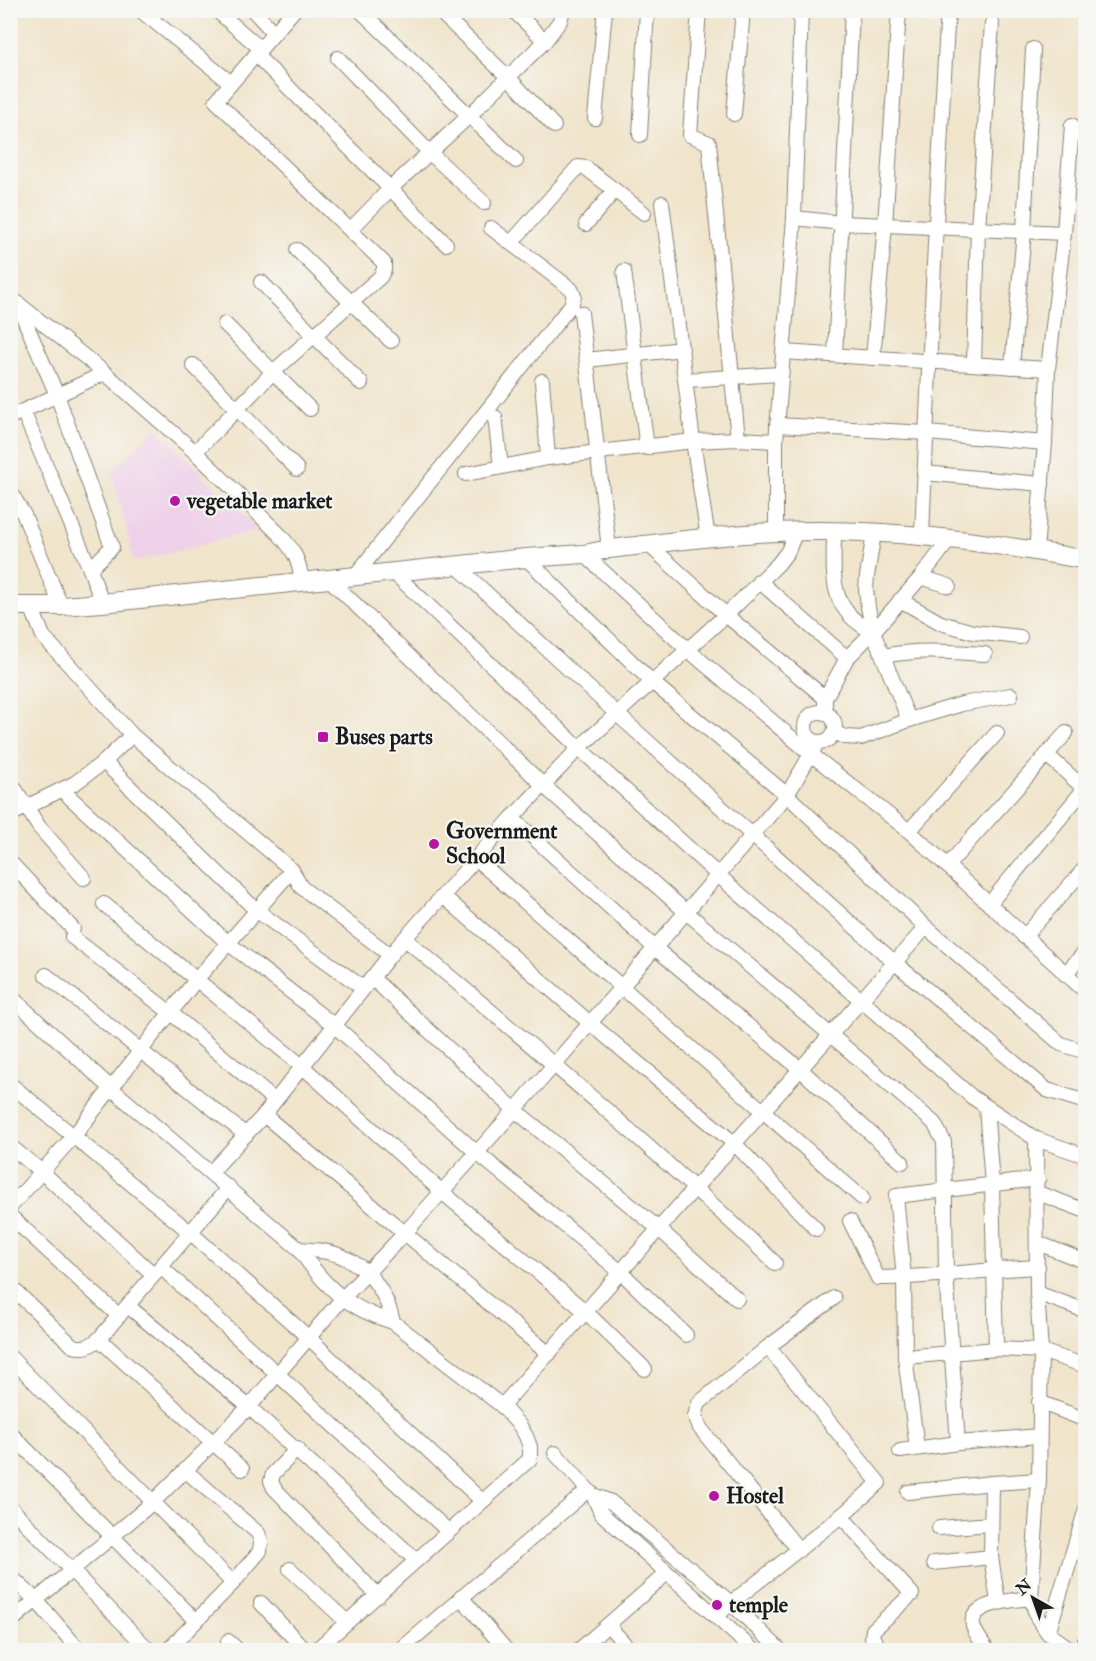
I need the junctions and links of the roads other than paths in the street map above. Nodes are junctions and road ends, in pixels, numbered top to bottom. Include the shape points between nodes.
1 (140, 10) edge
2 (216, 10) edge
3 (252, 10) edge
4 (294, 10) edge
5 (360, 10) edge
6 (438, 10) edge
7 (513, 10) edge
8 (563, 10) edge
9 (605, 10) edge
10 (647, 10) edge
11 (699, 10) edge
12 (743, 10) edge
13 (801, 10) edge
14 (852, 10) edge
15 (899, 10) edge
16 (948, 10) edge
17 (992, 23) dead end
18 (274, 33) junction
19 (545, 41) junction
20 (1033, 49) dead end
21 (258, 52) junction
22 (338, 58) dead end
23 (508, 78) junction
24 (231, 83) junction
25 (734, 114) dead end
26 (470, 116) junction
27 (595, 117) dead end
28 (1072, 125) dead end
29 (554, 126) dead end
30 (640, 135) dead end
31 (429, 152) junction
32 (516, 161) dead end
33 (390, 188) junction
34 (615, 190) junction
35 (484, 203) dead end
36 (662, 203) dead end
37 (645, 213) dead end
38 (794, 218) junction
39 (842, 223) junction
40 (586, 224) dead end
41 (885, 225) junction
42 (935, 227) junction
43 (491, 228) dead end
44 (978, 229) junction
45 (350, 230) junction
46 (1024, 231) junction
47 (1064, 233) junction
48 (512, 243) junction
49 (446, 244) dead end
50 (297, 250) dead end
51 (624, 271) dead end
52 (261, 282) dead end
53 (14, 299) edge
54 (352, 304) junction
55 (581, 313) dead end
56 (225, 324) dead end
57 (313, 336) junction
58 (391, 341) dead end
59 (682, 349) junction
60 (783, 352) junction
61 (635, 353) junction
62 (835, 355) junction
63 (873, 358) junction
64 (587, 360) junction
65 (928, 363) junction
66 (974, 363) junction
67 (193, 365) dead end
68 (1012, 367) junction
69 (1048, 369) junction
70 (273, 372) junction
71 (105, 373) junction
72 (780, 374) junction
73 (730, 377) junction
74 (686, 380) junction
75 (542, 381) dead end
76 (361, 383) dead end
77 (57, 395) junction
78 (235, 409) junction
79 (310, 409) dead end
80 (17, 414) edge
81 (495, 417) dead end
82 (777, 425) junction
83 (927, 433) junction
84 (738, 439) junction
85 (693, 441) junction
86 (776, 441) junction
87 (1045, 443) junction
88 (647, 448) junction
89 (195, 452) junction
90 (597, 452) junction
91 (548, 458) junction
92 (501, 467) junction
93 (297, 469) dead end
94 (924, 473) junction
95 (466, 474) dead end
96 (1041, 484) junction
97 (10, 491) edge
98 (796, 531) junction
99 (834, 531) junction
100 (776, 532) junction
101 (874, 533) junction
102 (921, 536) junction
103 (708, 538) junction
104 (950, 539) junction
105 (648, 544) junction
106 (609, 549) junction
107 (1036, 551) junction
108 (584, 554) junction
109 (526, 558) junction
110 (1086, 560) edge
111 (457, 566) junction
112 (90, 569) junction
113 (394, 573) junction
114 (354, 577) junction
115 (921, 577) junction
116 (330, 580) junction
117 (759, 581) junction
118 (302, 582) junction
119 (948, 586) dead end
120 (900, 600) junction
121 (102, 603) junction
122 (10, 606) edge
123 (31, 606) junction
124 (61, 606) junction
125 (726, 615) junction
126 (873, 632) junction
127 (1020, 637) dead end
128 (687, 649) junction
129 (985, 654) dead end
130 (884, 656) junction
131 (847, 658) junction
132 (652, 682) junction
133 (1011, 695) dead end
134 (825, 698) junction
135 (825, 713) junction
136 (617, 714) junction
137 (909, 720) junction
138 (834, 732) junction
139 (997, 733) dead end
140 (1066, 733) dead end
141 (132, 735) junction
142 (818, 742) junction
143 (579, 748) junction
144 (812, 755) junction
145 (1047, 755) junction
146 (104, 762) junction
147 (10, 781) edge
148 (544, 786) junction
149 (1085, 788) edge
150 (62, 790) junction
151 (787, 795) junction
152 (25, 807) junction
153 (10, 815) edge
154 (512, 818) junction
155 (909, 831) junction
156 (752, 835) junction
157 (476, 859) junction
158 (10, 862) edge
159 (947, 866) junction
160 (1086, 867) edge
161 (292, 870) junction
162 (718, 875) junction
163 (84, 878) dead end
164 (443, 896) junction
165 (104, 904) dead end
166 (988, 904) junction
167 (256, 910) junction
168 (685, 911) junction
169 (926, 927) junction
170 (1024, 937) junction
171 (405, 939) junction
172 (228, 943) junction
173 (655, 948) junction
174 (1086, 951) edge
175 (390, 955) junction
176 (894, 962) junction
177 (1065, 974) junction
178 (46, 975) dead end
179 (196, 980) junction
180 (367, 983) junction
181 (621, 987) junction
182 (1086, 992) edge
183 (10, 996) edge
184 (861, 1000) junction
185 (171, 1013) junction
186 (590, 1023) junction
187 (335, 1026) junction
188 (830, 1036) junction
189 (141, 1052) junction
190 (1086, 1053) edge
191 (555, 1064) junction
192 (302, 1066) junction
193 (800, 1069) junction
194 (10, 1084) edge
195 (111, 1088) junction
196 (274, 1100) junction
197 (1086, 1102) edge
198 (987, 1107) junction
199 (515, 1110) junction
200 (764, 1110) junction
201 (264, 1115) junction
202 (246, 1135) junction
203 (73, 1137) junction
204 (1036, 1139) junction
205 (735, 1144) junction
206 (10, 1146) edge
207 (476, 1152) junction
208 (1086, 1156) edge
209 (902, 1162) dead end
210 (42, 1172) junction
211 (211, 1172) junction
212 (1038, 1179) junction
213 (992, 1184) junction
214 (229, 1188) junction
215 (696, 1188) junction
216 (945, 1190) junction
217 (442, 1192) junction
218 (1038, 1193) junction
219 (862, 1198) dead end
220 (10, 1207) edge
221 (1086, 1211) edge
222 (10, 1216) edge
223 (850, 1221) dead end
224 (659, 1229) junction
225 (816, 1229) dead end
226 (191, 1233) junction
227 (404, 1234) junction
228 (1038, 1244) junction
229 (299, 1249) junction
230 (1086, 1262) edge
231 (775, 1263) dead end
232 (1038, 1267) junction
233 (993, 1269) junction
234 (158, 1271) junction
235 (368, 1273) junction
236 (622, 1273) junction
237 (946, 1273) junction
238 (904, 1278) junction
239 (10, 1286) edge
240 (1038, 1293) junction
241 (834, 1298) dead end
242 (342, 1299) junction
243 (737, 1299) dead end
244 (123, 1311) junction
245 (1086, 1311) edge
246 (586, 1312) junction
247 (393, 1322) junction
248 (686, 1335) dead end
249 (309, 1338) junction
250 (99, 1339) junction
251 (768, 1347) junction
252 (996, 1349) junction
253 (1041, 1351) junction
254 (952, 1353) junction
255 (549, 1354) junction
256 (10, 1357) edge
257 (905, 1357) junction
258 (1086, 1366) edge
259 (645, 1370) dead end
260 (278, 1373) junction
261 (1040, 1402) junction
262 (502, 1406) junction
263 (249, 1407) junction
264 (1086, 1420) edge
265 (10, 1433) edge
266 (1039, 1436) junction
267 (214, 1443) junction
268 (958, 1443) junction
269 (917, 1448) junction
270 (297, 1449) junction
271 (900, 1451) dead end
272 (555, 1453) dead end
273 (242, 1469) dead end
274 (186, 1471) junction
275 (1039, 1480) junction
276 (992, 1483) junction
277 (591, 1492) junction
278 (908, 1492) dead end
279 (482, 1502) junction
280 (152, 1503) junction
281 (10, 1507) edge
282 (1086, 1509) edge
283 (841, 1516) junction
284 (991, 1524) junction
285 (939, 1528) dead end
286 (448, 1531) junction
287 (112, 1536) junction
288 (799, 1550) junction
289 (991, 1557) junction
290 (416, 1560) junction
291 (934, 1563) dead end
292 (290, 1569) dead end
293 (73, 1570) junction
294 (667, 1573) junction
295 (10, 1576) edge
296 (232, 1583) junction
297 (378, 1596) junction
298 (461, 1597) junction
299 (1031, 1598) junction
300 (36, 1600) junction
301 (998, 1602) junction
302 (261, 1603) dead end
303 (731, 1603) junction
304 (716, 1617) junction
305 (196, 1621) junction
306 (10, 1622) edge
307 (347, 1622) junction
308 (608, 1625) junction
309 (1048, 1633) junction
310 (1086, 1639) edge
311 (79, 1650) edge
312 (149, 1650) edge
313 (168, 1650) edge
314 (305, 1650) edge
315 (316, 1650) edge
316 (400, 1650) edge
317 (506, 1650) edge
318 (579, 1650) edge
319 (630, 1650) edge
320 (753, 1650) edge
321 (780, 1650) edge
322 (881, 1650) edge
323 (987, 1650) edge
324 (1072, 1650) edge
325 (1081, 1650) edge

1 - 24 street
2 - 21 street
3 - 18 street
4 - 18 street
5 - 26 street
6 - 23 street
7 - 19 street
8 - 19 street
9 - 27 street
10 - 30 street
11 - 73 street via 690,135 709,143
12 - 25 street
13 - 38 street
14 - 39 street
15 - 41 street
16 - 42 street
17 - 44 street
18 - 21 street
19 - 23 street
20 - 46 street
21 - 24 street
21 - 33 street
22 - 31 street
23 - 26 street
23 - 29 street
24 - 45 street via 216,101
26 - 31 street
26 - 32 street
28 - 47 street
31 - 33 street
31 - 35 street
33 - 45 street
33 - 49 street
34 - 37 street
34 - 40 street
34 - 48 street via 586,168 578,167
36 - 59 street
38 - 39 street
38 - 60 street
39 - 41 street
39 - 62 street
41 - 42 street
41 - 63 street
42 - 44 street
42 - 65 street
43 - 48 street
44 - 46 street
44 - 66 street
45 - 54 street via 384,263 380,277
46 - 47 street
46 - 68 street
47 - 69 street
48 - 114 street via 571,289 571,305
50 - 54 street
51 - 61 street
52 - 57 street
53 - 71 street
53 - 77 street
54 - 57 street
54 - 58 street
55 - 64 street
56 - 70 street
57 - 70 street
57 - 76 street
59 - 61 street
59 - 74 street
60 - 62 street
60 - 72 street
61 - 64 street
61 - 88 street
62 - 63 street
63 - 65 street
64 - 90 street
65 - 66 street
65 - 83 street
66 - 68 street
67 - 78 street
68 - 69 street
69 - 87 street
70 - 78 street
70 - 79 street
71 - 77 street
71 - 89 street
72 - 73 street
72 - 82 street
73 - 74 street
73 - 84 street
74 - 85 street
75 - 91 street
77 - 80 street
77 - 112 street via 112,547
78 - 89 street
78 - 93 street
80 - 112 street
81 - 92 street
82 - 83 street
82 - 86 street
83 - 87 street
83 - 94 street
84 - 85 street
84 - 86 street
85 - 88 street
85 - 103 street
86 - 100 street
87 - 96 street
88 - 90 street
89 - 118 street via 292,548
90 - 91 street
90 - 106 street
91 - 92 street
92 - 95 street
94 - 96 street
94 - 102 street
96 - 107 street
97 - 124 street via 24,515
98 - 99 street
98 - 100 street
98 - 117 street via 788,551
99 - 101 street
99 - 126 street via 838,598 846,613
100 - 103 street
101 - 102 street
101 - 126 street via 866,589
102 - 104 street
103 - 105 street
104 - 107 street
104 - 115 street
105 - 106 street
105 - 125 street
106 - 108 street
107 - 110 street
108 - 109 street
108 - 128 street
109 - 111 street
109 - 132 street
111 - 113 street
111 - 136 street
112 - 121 street
113 - 114 street
113 - 143 street
114 - 116 street
115 - 119 street
115 - 120 street
116 - 118 street
116 - 148 street
117 - 125 street
117 - 131 street
118 - 121 street
120 - 126 street
120 - 127 street via 941,623 973,632
121 - 124 street
122 - 123 street
123 - 124 street
123 - 141 street via 43,636
125 - 128 street
125 - 134 street
126 - 130 street
126 - 131 street
128 - 132 street
128 - 144 street
129 - 130 street via 918,651
130 - 137 street
131 - 134 street
132 - 136 street
132 - 151 street
133 - 137 street
134 - 135 street
135 - 138 street via 834,722
135 - 142 street via 816,713 806,723 809,737
136 - 143 street
136 - 156 street
137 - 138 street via 861,738
138 - 142 street
139 - 155 street
140 - 145 street
141 - 146 street
141 - 161 street
142 - 144 street
143 - 148 street
143 - 162 street
144 - 151 street
144 - 155 street
145 - 149 street
145 - 159 street
146 - 150 street
146 - 167 street
147 - 152 street
148 - 154 street
148 - 168 street
149 - 166 street
150 - 152 street
150 - 172 street
151 - 156 street
151 - 169 street
152 - 153 street
152 - 163 street
154 - 157 street
154 - 173 street
155 - 159 street
156 - 162 street
156 - 176 street
157 - 164 street
157 - 181 street
158 - 185 street via 73,933
159 - 166 street
160 - 170 street
161 - 167 street
161 - 175 street via 301,887
162 - 168 street
162 - 184 street
164 - 171 street
164 - 186 street
165 - 179 street
166 - 170 street
167 - 172 street
167 - 180 street
168 - 173 street
168 - 188 street
169 - 176 street
169 - 190 street via 1061,1044
170 - 177 street
171 - 175 street
171 - 191 street
172 - 179 street
172 - 187 street
173 - 181 street
173 - 193 street
174 - 177 street
175 - 180 street
176 - 184 street
176 - 197 street via 1047,1090
177 - 182 street
178 - 189 street
179 - 185 street
179 - 192 street
180 - 187 street
180 - 199 street
181 - 186 street
181 - 200 street
183 - 195 street
184 - 188 street
184 - 198 street
185 - 189 street
185 - 196 street
186 - 191 street
186 - 205 street
187 - 192 street
187 - 207 street
188 - 193 street
188 - 216 street via 934,1123 944,1142
189 - 195 street
189 - 202 street
191 - 199 street
191 - 215 street
192 - 196 street
192 - 217 street
193 - 200 street
193 - 209 street
194 - 203 street
195 - 203 street
195 - 211 street
196 - 201 street
198 - 204 street
198 - 213 street
199 - 207 street
199 - 224 street
200 - 205 street
200 - 219 street
201 - 202 street
201 - 227 street
202 - 211 street
203 - 210 street
203 - 226 street
204 - 208 street
204 - 212 street
205 - 215 street
205 - 225 street
206 - 210 street
207 - 217 street
207 - 236 street
210 - 220 street
210 - 234 street
211 - 214 street
212 - 213 street
212 - 218 street
213 - 216 street
213 - 233 street
214 - 226 street
214 - 229 street
215 - 224 street
215 - 231 street
216 - 237 street
216 - 238 street via 896,1196
217 - 227 street
217 - 246 street
218 - 221 street
218 - 228 street
222 - 244 street
223 - 238 street via 878,1278
224 - 236 street
224 - 243 street
226 - 234 street
226 - 249 street
227 - 235 street
227 - 255 street
228 - 230 street
228 - 232 street
229 - 235 street via 340,1255
229 - 242 street
232 - 233 street
232 - 240 street
233 - 237 street
233 - 252 street
234 - 244 street
234 - 260 street
235 - 242 street
235 - 247 street via 381,1289
236 - 246 street
236 - 248 street
237 - 238 street
237 - 254 street
238 - 257 street
239 - 250 street via 73,1346 83,1349
240 - 245 street
240 - 253 street
241 - 251 street
242 - 247 street
242 - 249 street
244 - 250 street
244 - 263 street
246 - 255 street
246 - 259 street
247 - 262 street
249 - 260 street
249 - 279 street
250 - 267 street
251 - 283 street via 879,1483
251 - 288 street via 699,1403 695,1416 700,1428
252 - 253 street
252 - 254 street
253 - 258 street
253 - 261 street
254 - 257 street
254 - 268 street
255 - 262 street
256 - 280 street
257 - 269 street
260 - 263 street
260 - 286 street
261 - 264 street
261 - 266 street
262 - 279 street via 526,1436 530,1459
263 - 267 street
263 - 270 street
265 - 287 street
266 - 268 street
266 - 275 street
267 - 273 street
267 - 274 street
268 - 269 street
269 - 271 street
270 - 290 street
270 - 297 street via 273,1474 274,1488
272 - 277 street
274 - 280 street
274 - 296 street via 253,1528 261,1541 260,1551
275 - 276 street
275 - 299 street
276 - 278 street
276 - 284 street
277 - 294 street via 601,1513
277 - 298 street
277 - 303 street via 611,1502
279 - 286 street
280 - 287 street
280 - 296 street
281 - 293 street
282 - 309 street
283 - 288 street
283 - 322 street via 912,1594 873,1630 872,1637
284 - 285 street
284 - 289 street
286 - 290 street
287 - 293 street
287 - 305 street
288 - 303 street
289 - 291 street
289 - 301 street
290 - 297 street
292 - 307 street
293 - 300 street
293 - 312 street
294 - 304 street
294 - 308 street
295 - 300 street
296 - 305 street
297 - 307 street
298 - 316 street
298 - 317 street
299 - 301 street
299 - 309 street
300 - 306 street
300 - 311 street
301 - 323 street via 978,1611 973,1618 973,1627
302 - 314 street
303 - 304 street
303 - 321 street
304 - 320 street
305 - 313 street
307 - 315 street
308 - 318 street
308 - 319 street
309 - 324 street
310 - 325 street

